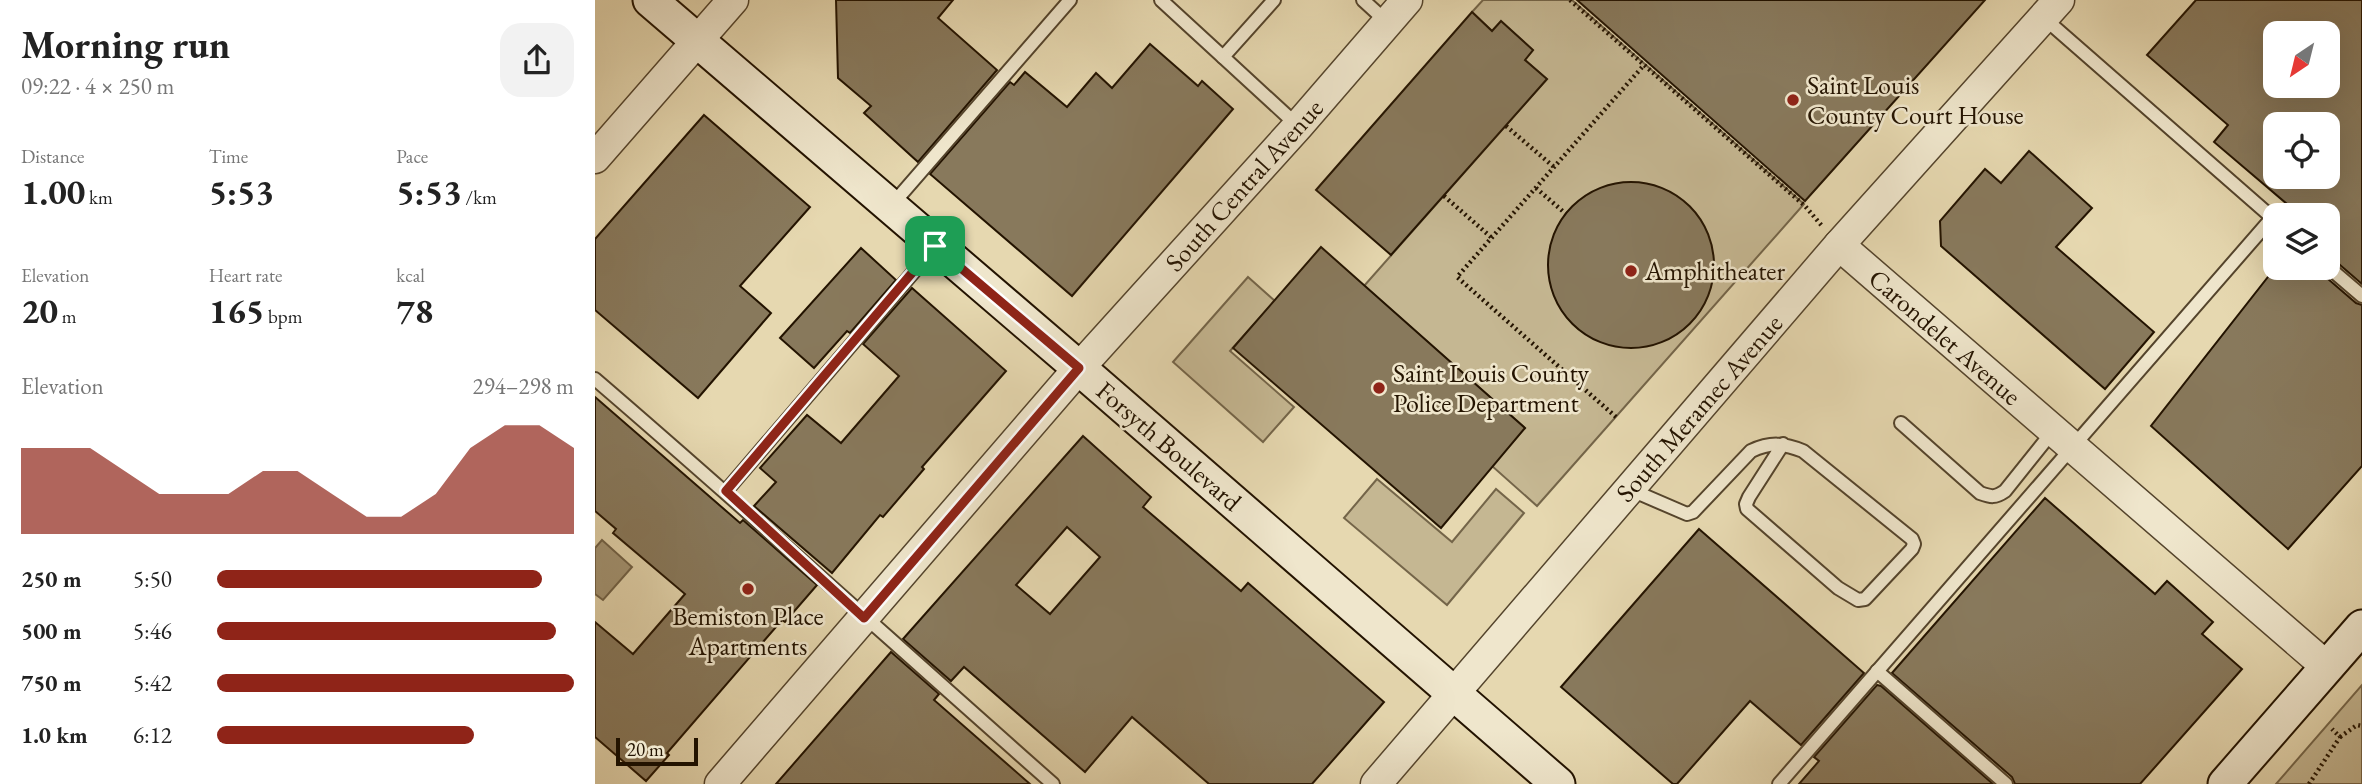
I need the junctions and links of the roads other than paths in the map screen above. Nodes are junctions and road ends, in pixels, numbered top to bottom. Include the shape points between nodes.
1 (650, 0) edge
2 (733, 0) edge
3 (1070, 0) edge
4 (1161, 0) edge
5 (1274, 0) edge
6 (1363, 0) edge
7 (1407, 0) edge
8 (2051, 9) edge
9 (1387, 22) junction
10 (697, 40) junction
11 (1223, 57) junction
12 (1298, 126) junction
13 (595, 158) edge
14 (890, 207) junction
15 (2263, 209) edge
16 (2263, 230) edge
17 (1839, 245) junction
18 (935, 246) junction
19 (2340, 277) edge
20 (2362, 296) edge
21 (1079, 368) junction
22 (595, 379) edge
23 (1901, 423) dead end
24 (2063, 439) junction
25 (1783, 444) junction
26 (1629, 489) junction
27 (726, 491) junction
28 (864, 618) junction
29 (2362, 627) edge
30 (2327, 667) junction
31 (1878, 671) junction
32 (1454, 694) junction
33 (720, 784) edge
34 (1053, 784) edge
35 (1376, 784) edge
36 (1558, 784) edge
37 (1779, 784) edge
38 (2006, 784) edge
39 (2225, 784) edge

1 - 10 main road, Forsyth Boulevard
2 - 10 street
3 - 14 lane
4 - 11 lane
5 - 11 lane
6 - 9 lane
7 - 9 street, South Central Avenue
8 - 15 lane
8 - 17 street, South Meramec Avenue
9 - 12 street, South Central Avenue
10 - 13 street
10 - 14 main road, Forsyth Boulevard
11 - 12 lane
12 - 21 street, South Central Avenue
14 - 18 main road, Forsyth Boulevard
16 - 24 lane
17 - 24 street, Carondelet Avenue
17 - 26 street, South Meramec Avenue
18 - 21 main road, Forsyth Boulevard
18 - 27 lane
19 - 20 lane
21 - 28 street, South Central Avenue
21 - 32 main road, Forsyth Boulevard
22 - 27 lane
23 - 24 lane via 1980,493 1991,497 2005,491
24 - 30 street, Carondelet Avenue
24 - 31 lane
25 - 25 lane via 1803,451 1912,539 1912,549 1865,599 1858,600 1838,588 1747,509 1749,497
25 - 26 lane via 1751,451 1687,514
26 - 32 street, South Meramec Avenue
27 - 28 lane
28 - 33 street, South Central Avenue
28 - 34 lane
29 - 30 main road
30 - 39 main road
31 - 37 lane
31 - 38 lane
32 - 35 street, South Meramec Avenue
32 - 36 main road, Forsyth Boulevard

